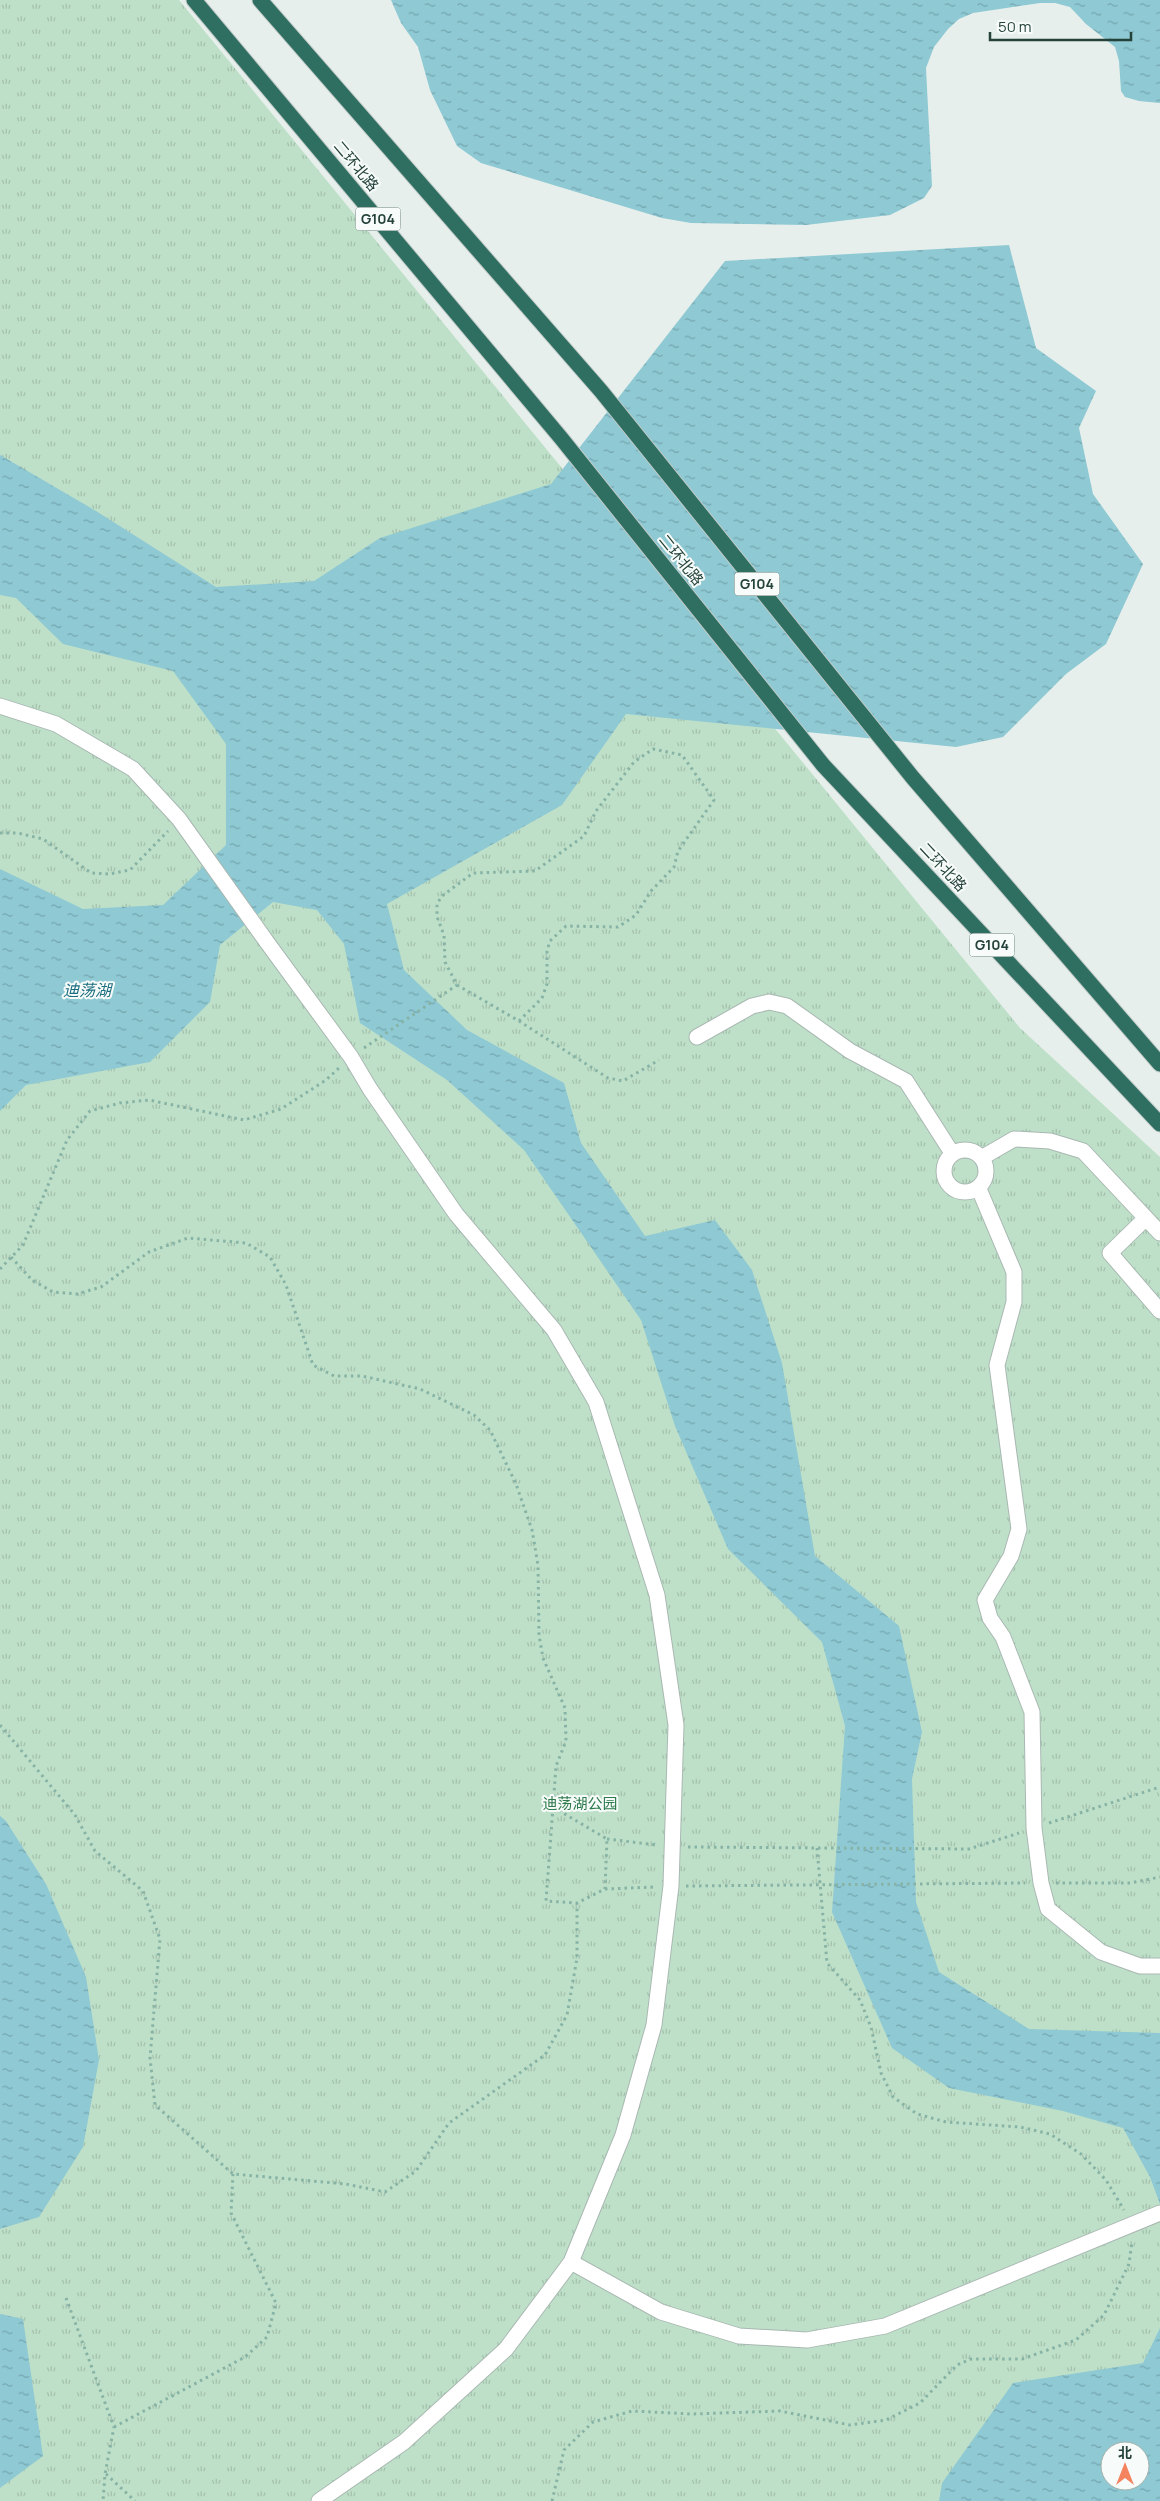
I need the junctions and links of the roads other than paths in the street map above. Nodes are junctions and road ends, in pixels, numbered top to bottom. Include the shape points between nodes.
1 (194, 0) edge
2 (260, 0) edge
3 (0, 706) edge
4 (697, 1038) dead end
5 (1160, 1064) edge
6 (1160, 1124) edge
7 (952, 1153) junction
8 (983, 1157) junction
9 (979, 1189) junction
10 (1146, 1218) junction
11 (1160, 1233) edge
12 (1160, 1311) edge
13 (1160, 1966) edge
14 (1160, 2213) edge
15 (571, 2262) junction
16 (319, 2501) edge

1 - 6 highway, 二环北路 / G104 via 560,438 823,765
2 - 5 highway, G104 via 601,391 913,778
3 - 15 lane via 56,724 133,769 179,818 268,946 351,1057 456,1214 554,1330 596,1402 657,1595 676,1725 671,1886 654,2025 623,2135
4 - 7 lane via 752,1006 769,1002 787,1006 850,1051 906,1082
7 - 8 lane via 968,1149
7 - 9 lane via 943,1168 948,1185 963,1193
8 - 9 lane via 988,1174
8 - 10 lane via 1014,1140 1050,1141 1083,1151
9 - 13 lane via 1014,1272 1014,1302 997,1365 1019,1529 1011,1556 985,1600 990,1618 1004,1636 1032,1712 1034,1828 1041,1883 1048,1909 1101,1952 1140,1966
10 - 11 lane
10 - 12 lane via 1110,1253
14 - 15 lane via 885,2326 807,2340 739,2336 661,2312
15 - 16 lane via 506,2349 404,2442

